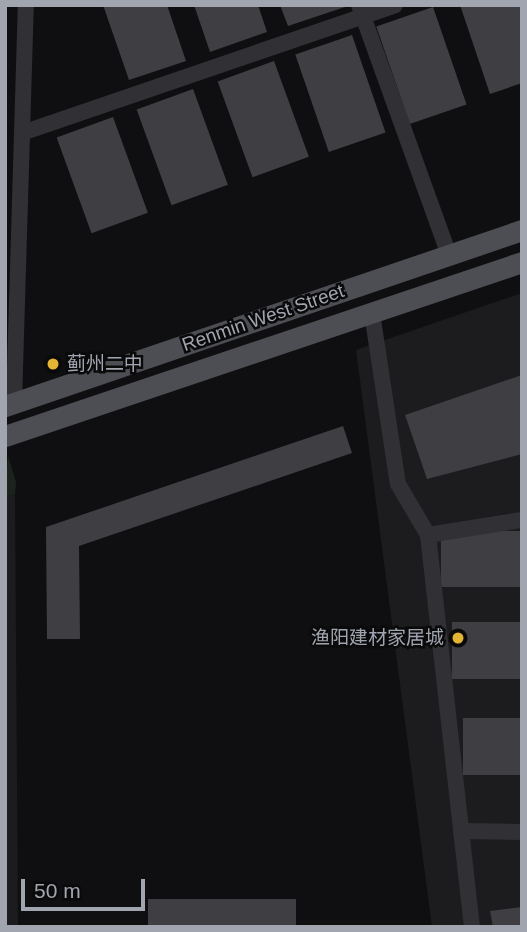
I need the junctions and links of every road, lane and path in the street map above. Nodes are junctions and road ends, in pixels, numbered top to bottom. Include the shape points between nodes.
1 (26, 5) edge
2 (395, 5) edge
3 (361, 11) edge
4 (22, 133) junction
5 (522, 230) edge
6 (449, 255) junction
7 (522, 262) edge
8 (372, 313) junction
9 (10, 405) edge
10 (5, 436) edge
11 (522, 520) edge
12 (428, 535) junction
13 (461, 831) junction
14 (522, 832) edge
15 (472, 927) edge

1 - 4 lane
2 - 3 lane
3 - 4 lane
3 - 6 lane
4 - 9 lane
5 - 6 main road, Renmin West Street
6 - 9 main road, Renmin West Street
7 - 8 main road, Renmin West Street
8 - 10 main road, Renmin West Street
8 - 12 lane via 398,484
11 - 12 lane
12 - 13 lane
13 - 14 lane
13 - 15 lane

